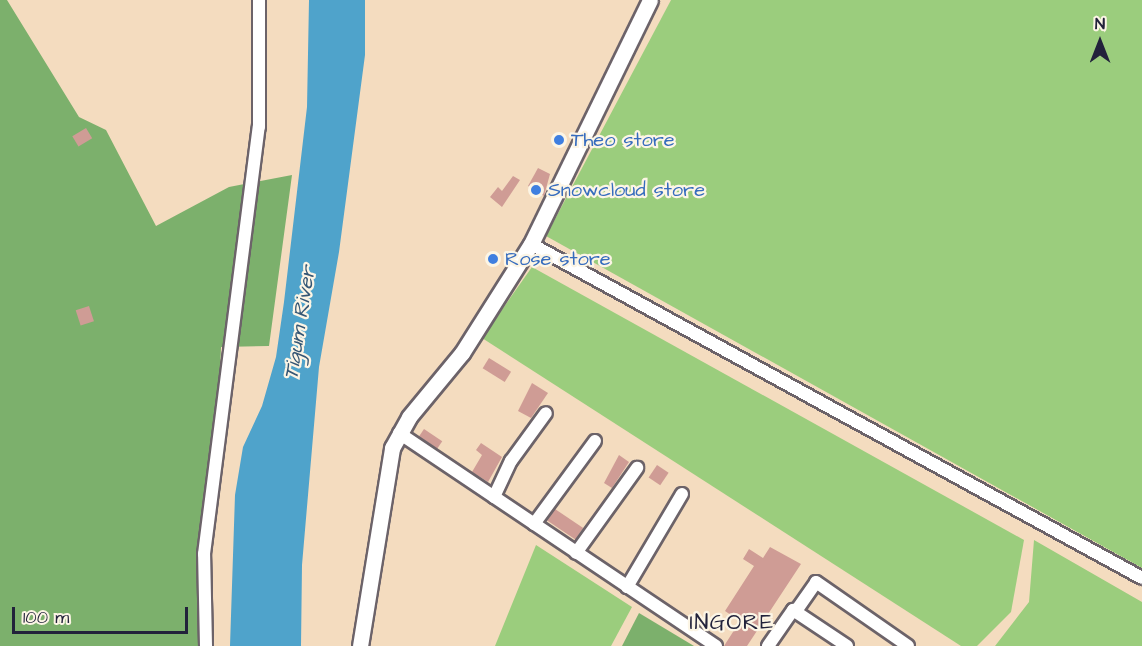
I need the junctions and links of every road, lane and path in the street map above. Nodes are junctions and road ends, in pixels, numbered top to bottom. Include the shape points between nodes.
1 (259, 0) edge
2 (650, 0) edge
3 (531, 244) junction
4 (546, 413) dead end
5 (399, 433) junction
6 (595, 441) dead end
7 (637, 468) dead end
8 (682, 494) dead end
9 (494, 497) junction
10 (534, 524) junction
11 (576, 553) junction
12 (1142, 578) edge
13 (627, 587) junction
14 (796, 611) junction
15 (899, 644) edge
16 (206, 646) edge
17 (360, 646) edge
18 (716, 646) edge
19 (768, 646) edge
20 (847, 646) edge

1 - 16 street via 259,127 204,554
2 - 3 street
3 - 5 street via 462,353
3 - 12 street
4 - 9 street via 511,461
5 - 9 street
5 - 17 street via 386,469
6 - 10 street
7 - 11 street
8 - 13 street
9 - 10 street
10 - 11 street
11 - 13 street
13 - 18 street
14 - 15 street via 815,582
14 - 19 street
14 - 20 street

